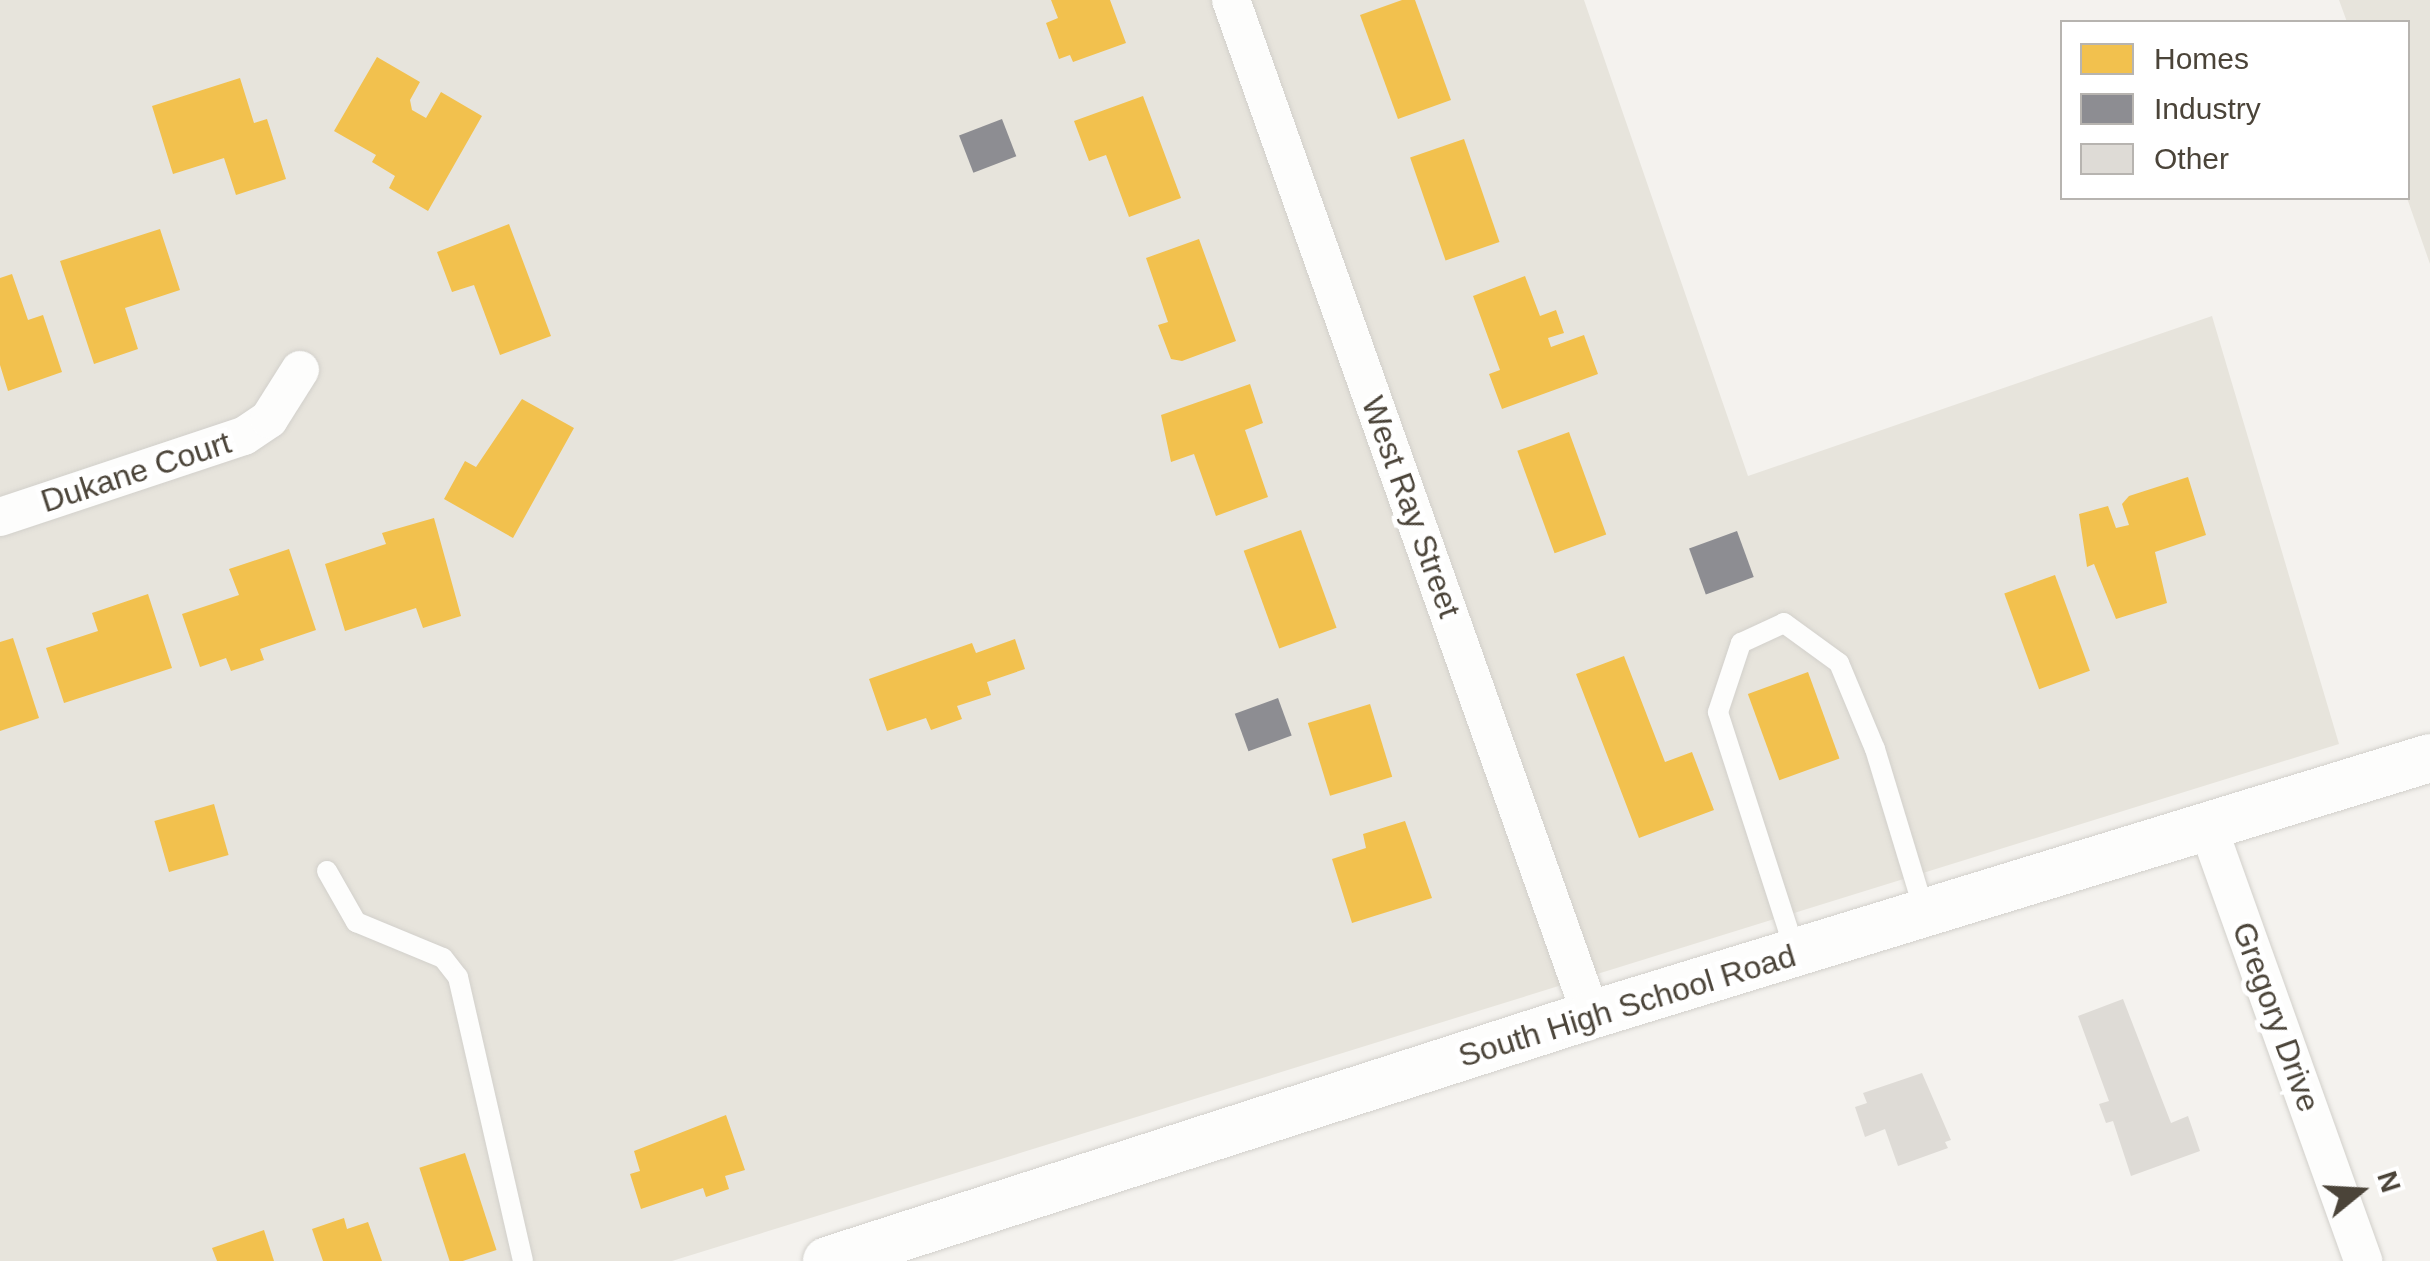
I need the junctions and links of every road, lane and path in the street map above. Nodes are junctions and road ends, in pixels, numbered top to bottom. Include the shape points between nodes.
1 (1231, 0) edge
2 (300, 370) dead end
3 (0, 517) edge
4 (2430, 758) edge
5 (2210, 830) junction
6 (327, 871) dead end
7 (1926, 916) junction
8 (1796, 954) junction
9 (1591, 1015) junction
10 (523, 1261) edge
11 (827, 1261) edge
12 (2363, 1261) edge

1 - 9 street, West Ray Street
2 - 3 street, Dukane Court via 269,419 244,436
4 - 5 street, South High School Road
5 - 7 street, South High School Road
5 - 12 street, Gregory Drive
6 - 10 lane via 356,922 443,958 458,977
7 - 8 street, South High School Road
7 - 8 lane via 1875,749 1839,663 1784,623 1740,643 1718,712
8 - 9 street, South High School Road
9 - 11 street, South High School Road

